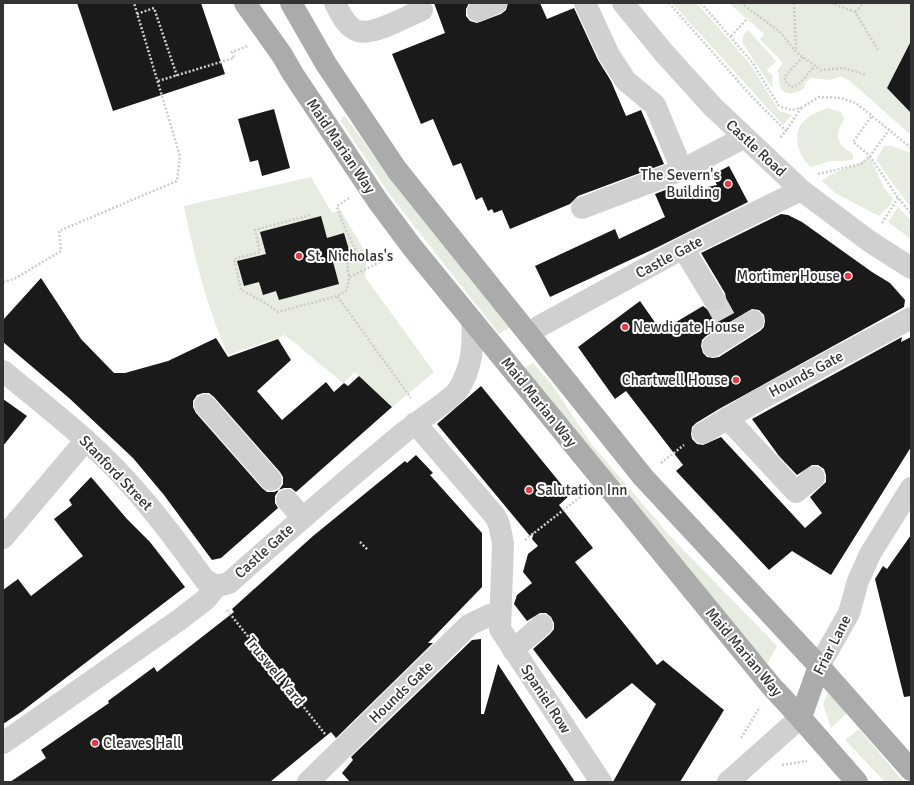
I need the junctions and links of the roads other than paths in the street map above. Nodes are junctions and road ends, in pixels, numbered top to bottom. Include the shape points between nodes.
1 (244, 3) edge
2 (291, 3) edge
3 (335, 3) edge
4 (585, 3) edge
5 (623, 3) edge
6 (422, 10) dead end
7 (754, 146) junction
8 (682, 170) junction
9 (801, 190) junction
10 (582, 208) dead end
11 (684, 248) junction
12 (911, 268) edge
13 (714, 299) tunnel mouth
14 (911, 318) edge
15 (472, 320) junction
16 (753, 321) dead end
17 (540, 326) dead end
18 (713, 346) dead end
19 (3, 371) edge
20 (205, 405) dead end
21 (727, 418) junction
22 (420, 420) junction
23 (703, 433) dead end
24 (743, 435) junction
25 (86, 440) junction
26 (791, 476) dead end
27 (814, 477) dead end
28 (271, 480) dead end
29 (911, 488) edge
30 (287, 500) dead end
31 (302, 517) junction
32 (3, 538) edge
33 (217, 586) junction
34 (500, 613) junction
35 (542, 625) dead end
36 (513, 650) junction
37 (819, 666) junction
38 (801, 717) junction
39 (3, 743) edge
40 (911, 770) edge
41 (308, 782) edge
42 (600, 782) edge
43 (728, 782) edge
44 (857, 782) edge

1 - 15 main road, Maid Marian Way via 282,55 377,200
2 - 37 main road via 326,64 397,170 643,476
3 - 6 street via 347,24 358,31 370,32
4 - 8 street via 609,55 626,81 655,105
5 - 7 street, Castle Road via 713,107
7 - 8 street
7 - 9 street, Castle Road
8 - 10 street
9 - 11 street, Castle Gate
9 - 12 street, Castle Road via 869,241
11 - 13 street
11 - 17 street, Castle Gate
14 - 21 street, Hounds Gate
15 - 22 street, Castle Gate via 474,342 470,365 458,391
15 - 38 main road, Maid Marian Way via 772,688
16 - 18 street via 731,331
19 - 25 street, Stanford Street
20 - 28 street
21 - 23 street, Hounds Gate
21 - 24 street
22 - 31 street, Castle Gate
22 - 34 street, Spaniel Row via 495,516 502,532
24 - 26 street via 757,437
24 - 27 street via 796,492
25 - 32 street
25 - 33 street, Stanford Street via 154,512 205,580
29 - 37 street, Friar Lane via 870,554 858,581 849,613
30 - 31 street
31 - 33 street, Castle Gate via 229,583
33 - 39 street, Castle Gate via 205,600 179,620
34 - 36 street, Spaniel Row via 500,629
34 - 41 street, Hounds Gate via 469,625
35 - 36 street
36 - 42 street, Spaniel Row
37 - 38 main road, Friar Lane
37 - 40 main road
38 - 43 street, Friar Lane
38 - 44 main road, Maid Marian Way via 818,740

